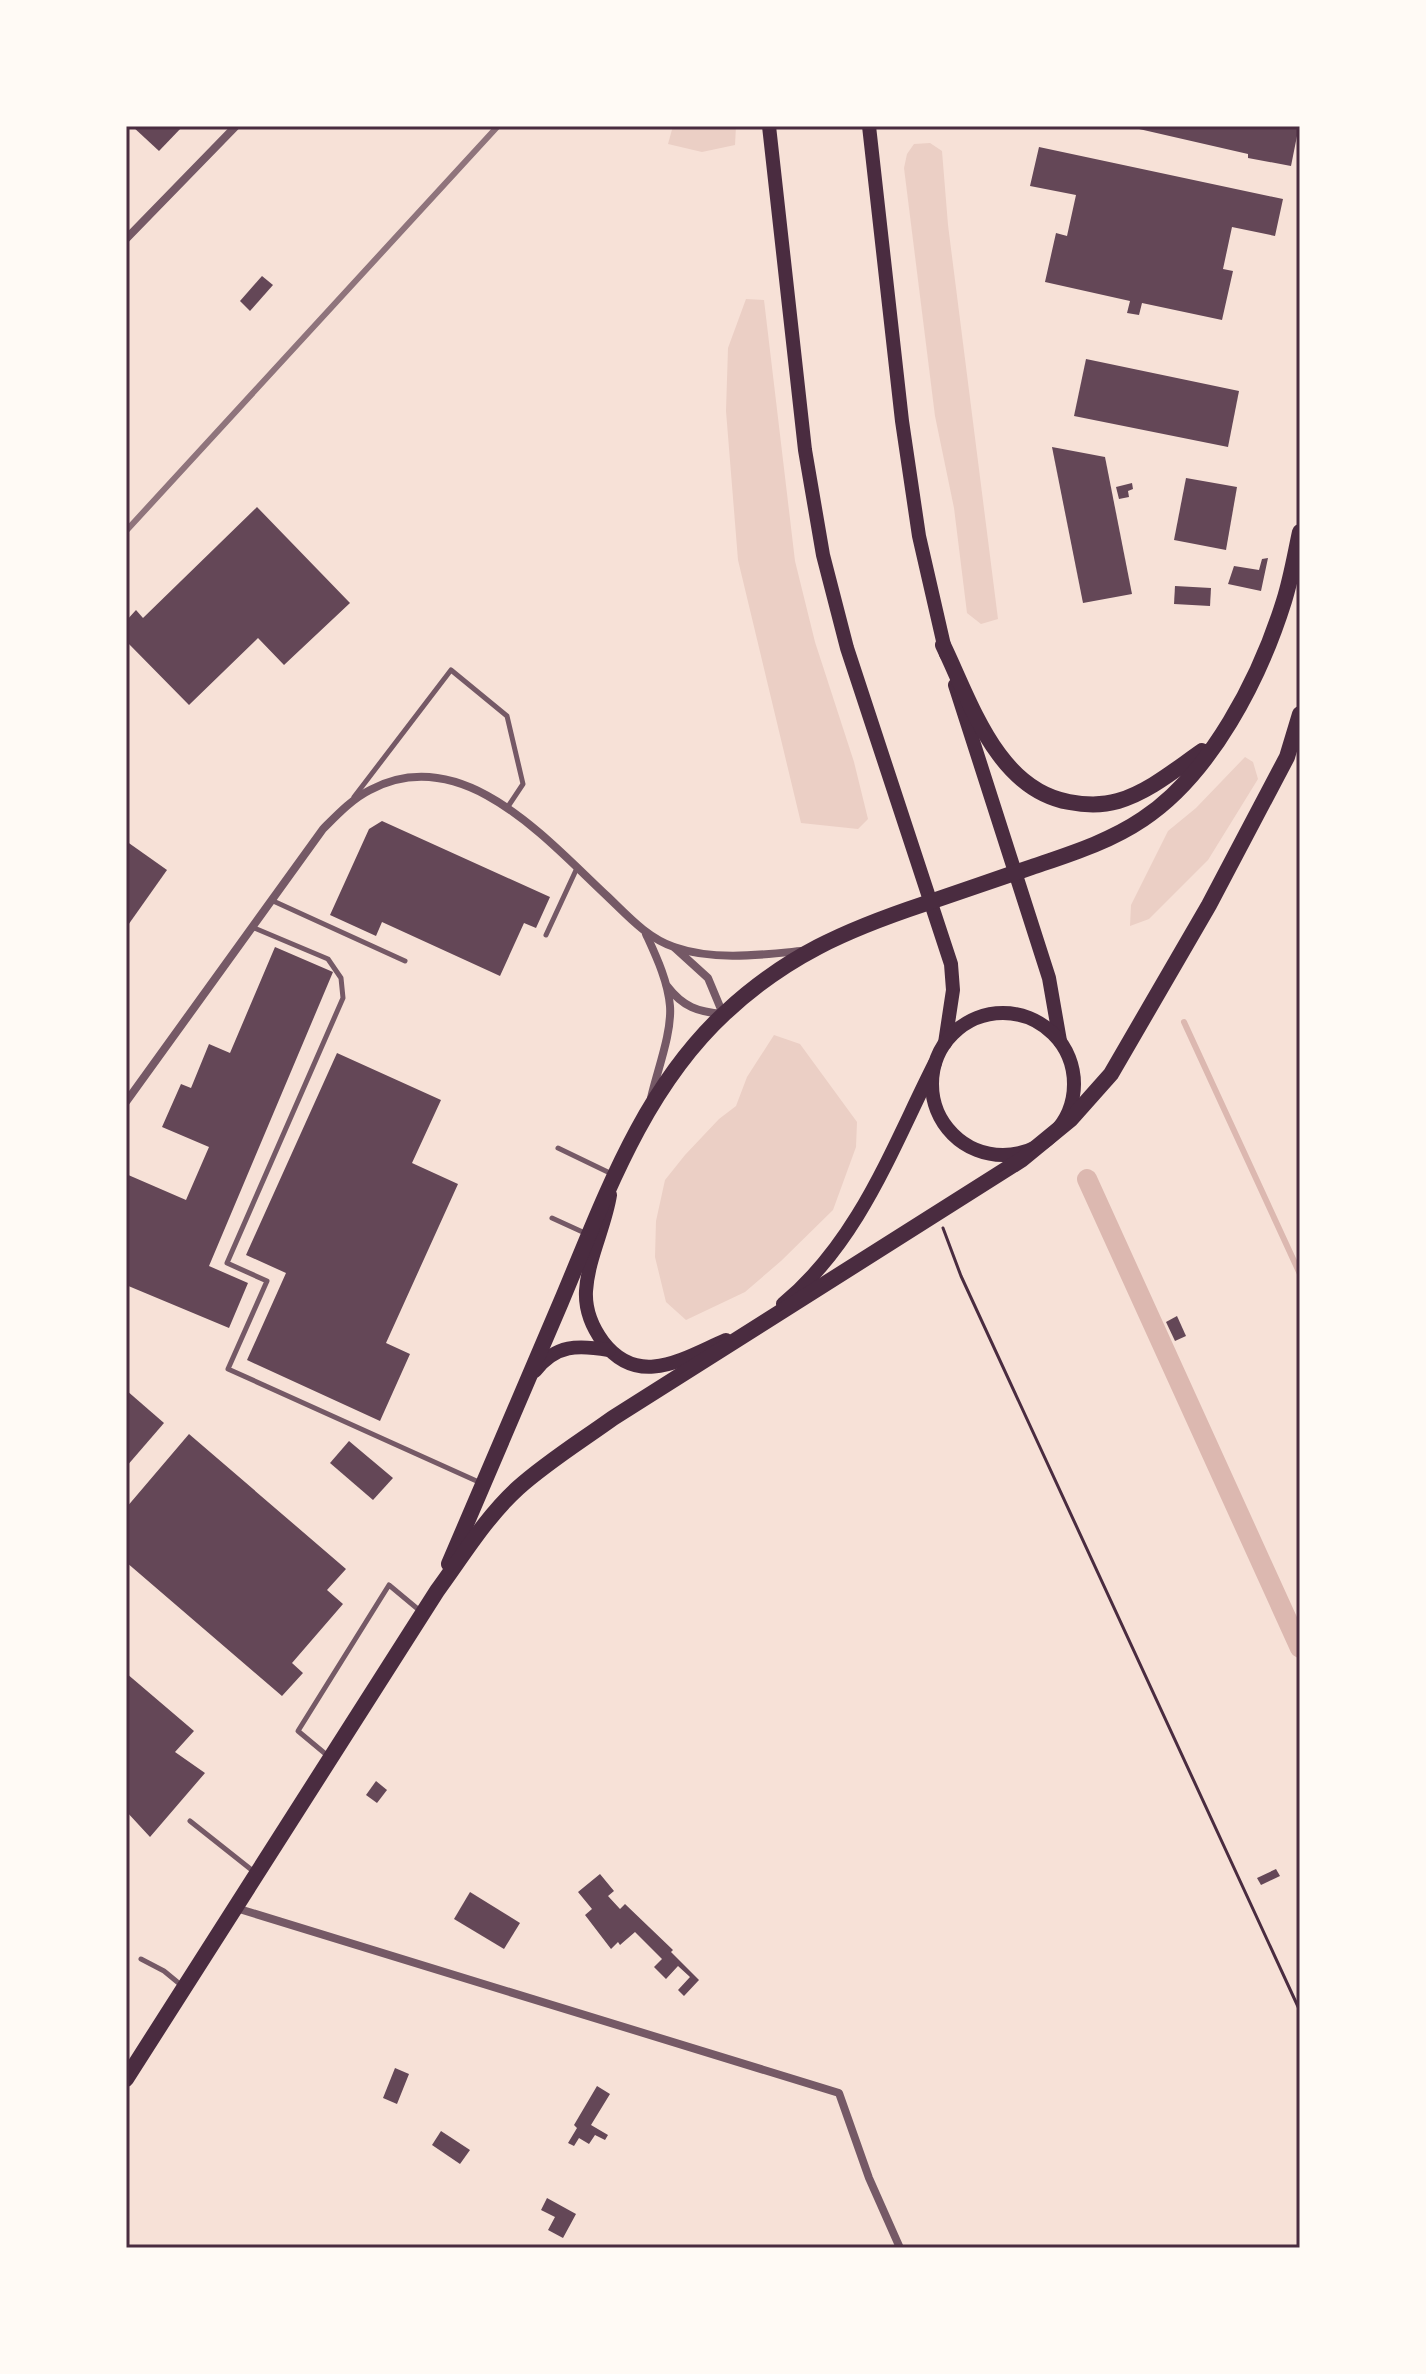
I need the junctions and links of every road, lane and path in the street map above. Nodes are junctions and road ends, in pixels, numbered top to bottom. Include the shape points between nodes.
1 (236, 126) edge
2 (769, 126) edge
3 (869, 126) edge
4 (126, 239) edge
5 (1300, 532) edge
6 (943, 645) junction
7 (1300, 714) edge
8 (1220, 738) junction
9 (349, 804) junction
10 (507, 808) junction
11 (577, 868) junction
12 (271, 900) junction
13 (251, 926) junction
14 (646, 933) junction
15 (546, 935) dead end
16 (674, 947) junction
17 (810, 950) junction
18 (405, 961) dead end
19 (664, 982) junction
20 (723, 1014) junction
21 (1060, 1041) junction
22 (945, 1043) junction
23 (935, 1063) junction
24 (126, 1102) edge
25 (647, 1113) junction
26 (1048, 1139) junction
27 (558, 1148) dead end
28 (613, 1180) junction
29 (938, 1211) junction
30 (552, 1218) dead end
31 (590, 1235) junction
32 (755, 1328) junction
33 (609, 1350) junction
34 (528, 1380) junction
35 (483, 1484) junction
36 (437, 1591) junction
37 (423, 1613) junction
38 (331, 1758) junction
39 (190, 1821) dead end
40 (257, 1874) junction
41 (236, 1908) junction
42 (141, 1959) dead end
43 (185, 1988) junction
44 (1300, 2011) edge
45 (126, 2079) edge
46 (900, 2248) edge

1 - 4 street
2 - 22 main road via 805,450 823,555 847,648 951,964
3 - 6 main road via 902,421
5 - 8 main road via 1284,601 1253,680
6 - 8 main road via 1009,768 1033,790 1057,800 1090,806 1118,801 1160,781
6 - 21 main road via 1049,978
7 - 26 main road via 1280,771 1111,1074
8 - 17 main road via 1161,806 1102,842 888,916
9 - 10 street via 384,783 420,777 473,789
9 - 10 lane via 451,670 507,716 523,784
9 - 12 street via 323,829
10 - 11 street
11 - 14 street
11 - 15 lane
12 - 13 street
12 - 18 lane
13 - 24 street
13 - 35 lane via 328,959 341,978 343,998 227,1263 267,1281 228,1369
14 - 16 street
14 - 19 street
16 - 17 street via 736,955
16 - 20 street via 708,978
17 - 20 main road
19 - 20 street via 692,1009
19 - 25 street via 669,1020
20 - 25 main road via 675,1069
21 - 22 main road via 1030,1018 1011,1013 974,1019
21 - 26 main road via 1069,1057 1073,1093 1061,1126
22 - 23 main road
23 - 26 main road via 932,1081 940,1116 964,1143 1006,1154 1033,1149
23 - 32 main road via 853,1226 794,1295
25 - 28 main road
26 - 29 main road
27 - 28 lane
28 - 31 main road
28 - 33 main road via 586,1292 593,1328
29 - 32 main road
29 - 44 path via 961,1276
30 - 31 lane
31 - 34 main road
32 - 33 main road via 679,1362 650,1368
32 - 36 main road via 547,1464 489,1519
33 - 34 main road via 575,1345 560,1349
34 - 35 main road
35 - 36 main road
36 - 37 main road
37 - 38 main road
37 - 38 lane via 389,1585 298,1731
38 - 40 main road
39 - 40 lane
40 - 41 main road
41 - 43 main road
41 - 46 street via 839,2093
42 - 43 lane
43 - 45 main road

